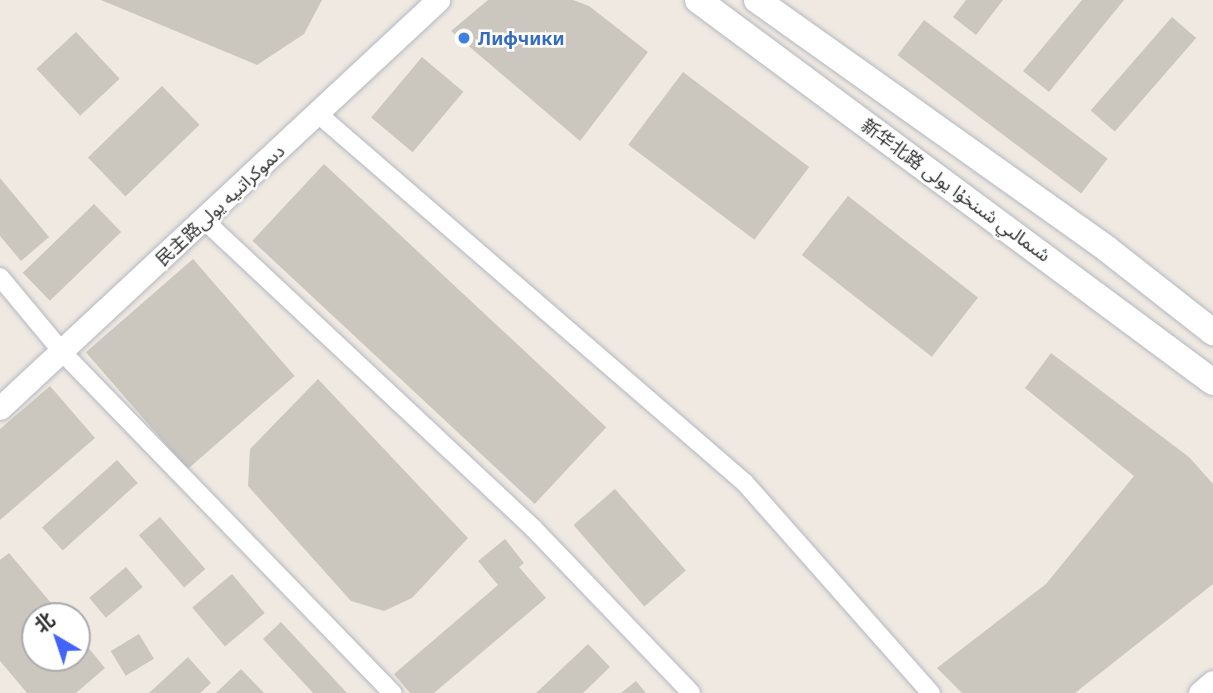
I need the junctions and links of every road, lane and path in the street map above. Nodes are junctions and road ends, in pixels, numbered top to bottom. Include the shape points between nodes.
1 (438, 0) edge
2 (698, 0) edge
3 (757, 0) edge
4 (317, 113) junction
5 (204, 220) junction
6 (0, 277) edge
7 (1213, 332) edge
8 (62, 353) junction
9 (1213, 382) edge
10 (0, 408) edge
11 (1213, 682) edge
12 (393, 693) edge
13 (691, 693) edge
14 (931, 693) edge
15 (1200, 693) edge

1 - 4 street, 民主路دىموكراتىيە يولى
2 - 9 main road, 新华北路 شىمالىي شىنخۇا يولى
3 - 7 main road via 1107,249
4 - 5 street, 民主路دىموكراتىيە يولى
4 - 14 street via 745,483
5 - 8 street, 民主路دىموكراتىيە يولى
5 - 13 street via 534,529
6 - 8 street
8 - 10 street, 民主路دىموكراتىيە يولى
8 - 12 street
11 - 15 street

